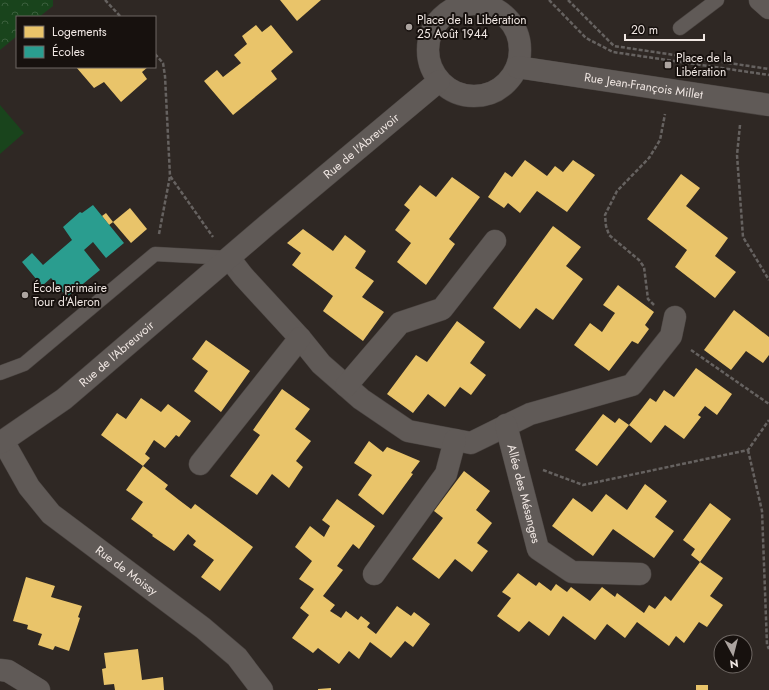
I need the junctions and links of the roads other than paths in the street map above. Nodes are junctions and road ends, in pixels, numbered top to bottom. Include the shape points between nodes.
1 (717, 0) edge
2 (760, 0) edge
3 (460, 3) edge
4 (769, 8) edge
5 (680, 28) dead end
6 (517, 67) junction
7 (439, 81) junction
8 (769, 105) edge
9 (495, 241) dead end
10 (229, 258) junction
11 (673, 326) road end
12 (300, 338) junction
13 (0, 373) edge
14 (346, 386) junction
15 (506, 425) junction
16 (455, 440) junction
17 (2, 442) edge
18 (200, 464) dead end
19 (374, 574) dead end
20 (640, 574) dead end
21 (0, 670) edge
22 (39, 690) edge
23 (262, 690) edge

1 - 5 lane
2 - 4 street
3 - 6 street via 490,6 503,14 513,25 519,38
3 - 7 street via 436,24 429,38 431,68
6 - 7 street via 509,81 497,90 482,96 459,94
6 - 8 street, Rue Jean-François Millet
7 - 10 street, Rue de l'Abreuvoir
9 - 14 street via 442,309 400,323
10 - 12 street
10 - 13 lane via 155,254 24,364
10 - 17 street, Rue de l'Abreuvoir via 64,399
11 - 15 street via 632,384 530,414
12 - 14 street via 321,364
12 - 18 street
14 - 16 street via 408,431
15 - 16 street via 471,443
15 - 20 street, Allée des Mésanges via 538,549 572,572
16 - 19 street via 446,474
17 - 23 street, Rue de Moissy via 29,487 51,514 203,628 237,657
21 - 22 street

